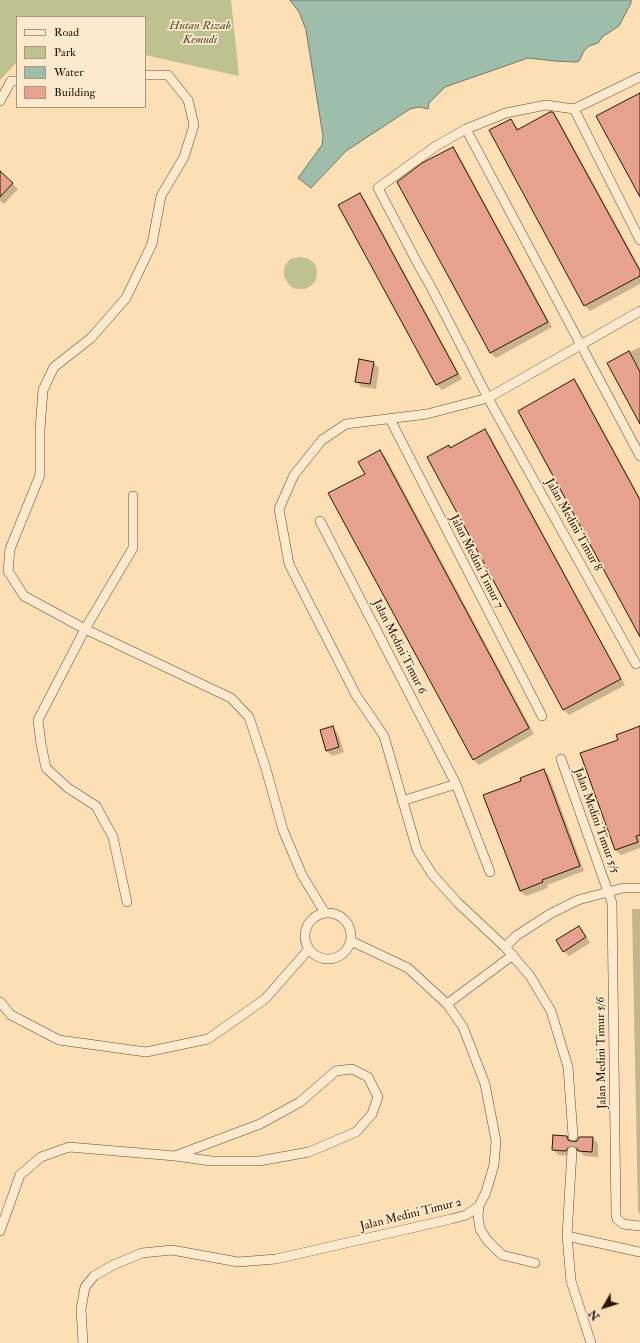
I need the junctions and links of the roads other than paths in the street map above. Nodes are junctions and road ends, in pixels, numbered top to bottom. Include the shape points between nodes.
1 (146, 75) edge
2 (640, 77) edge
3 (16, 81) edge
4 (0, 101) edge
5 (574, 109) junction
6 (466, 130) junction
7 (640, 240) edge
8 (640, 311) edge
9 (580, 345) junction
10 (488, 398) junction
11 (390, 419) junction
12 (640, 456) edge
13 (133, 496) dead end
14 (320, 521) dead end
15 (85, 629) junction
16 (636, 664) dead end
17 (542, 716) dead end
18 (561, 759) dead end
19 (456, 784) junction
20 (402, 801) junction
21 (490, 872) dead end
22 (640, 888) edge
23 (609, 891) junction
24 (127, 902) dead end
25 (325, 913) junction
26 (351, 941) junction
27 (505, 947) junction
28 (309, 949) junction
29 (512, 955) junction
30 (0, 1002) edge
31 (447, 1004) junction
32 (573, 1136) tunnel mouth
33 (572, 1151) tunnel mouth
34 (175, 1156) junction
35 (479, 1206) junction
36 (3, 1214) edge
37 (640, 1226) edge
38 (0, 1231) edge
39 (567, 1236) junction
40 (640, 1252) edge
41 (535, 1263) dead end
42 (83, 1343) edge
43 (591, 1343) edge

1 - 15 street via 168,75 188,100 194,126 184,156 161,196 152,244 126,298 91,338 54,367 43,390 40,475 9,556 8,571 24,596
2 - 5 street
3 - 4 street via 11,81
5 - 6 street via 546,105 506,113
5 - 7 street
6 - 9 street
6 - 10 street, Jalan Medini Timur 8 via 436,146 378,188
8 - 9 street
9 - 10 street
9 - 12 street
10 - 11 street via 427,414
10 - 16 street, Jalan Medini Timur 8
11 - 17 street, Jalan Medini Timur 7
11 - 20 street via 346,424 322,440 294,476 279,509 289,564 356,694 384,736
13 - 15 street via 133,548
14 - 19 street, Jalan Medini Timur 6
15 - 24 street via 38,720 41,744 46,768 68,788 96,806 113,837
15 - 25 street via 231,698 249,718 283,830 302,875
18 - 23 street, Jalan Medini Timur 5/5
19 - 20 street
19 - 21 street, Jalan Medini Timur 6
20 - 27 street via 417,850 432,874 458,903
22 - 23 street
23 - 27 street via 578,900 550,914 516,936
23 - 37 street, Jalan Medini Timur 5/6 via 612,903 616,1219 622,1224
25 - 26 street via 336,914 345,921 350,930
25 - 28 street via 309,922 305,931
26 - 28 street via 347,950 332,959 323,959
26 - 31 street, Jalan Medini Timur 2 via 408,968
27 - 29 street
28 - 30 street via 265,999 208,1039 146,1052 59,1040 11,1015
29 - 31 street
29 - 32 street via 530,976 551,1011 568,1067
31 - 35 street, Jalan Medini Timur 2 via 463,1027 485,1084 496,1141 492,1172
33 - 39 street
34 - 34 street via 211,1161 259,1162 310,1152 356,1132 372,1114 378,1097 368,1077 352,1069 336,1071 300,1102 260,1124
34 - 36 street via 69,1147 41,1157 20,1176
35 - 41 street via 480,1229 487,1240 502,1255
35 - 42 street, Jalan Medini Timur 2 via 451,1219 276,1259 238,1262 172,1250 142,1253 94,1276 85,1287 81,1309
36 - 38 street
39 - 40 street
39 - 43 street via 571,1281

